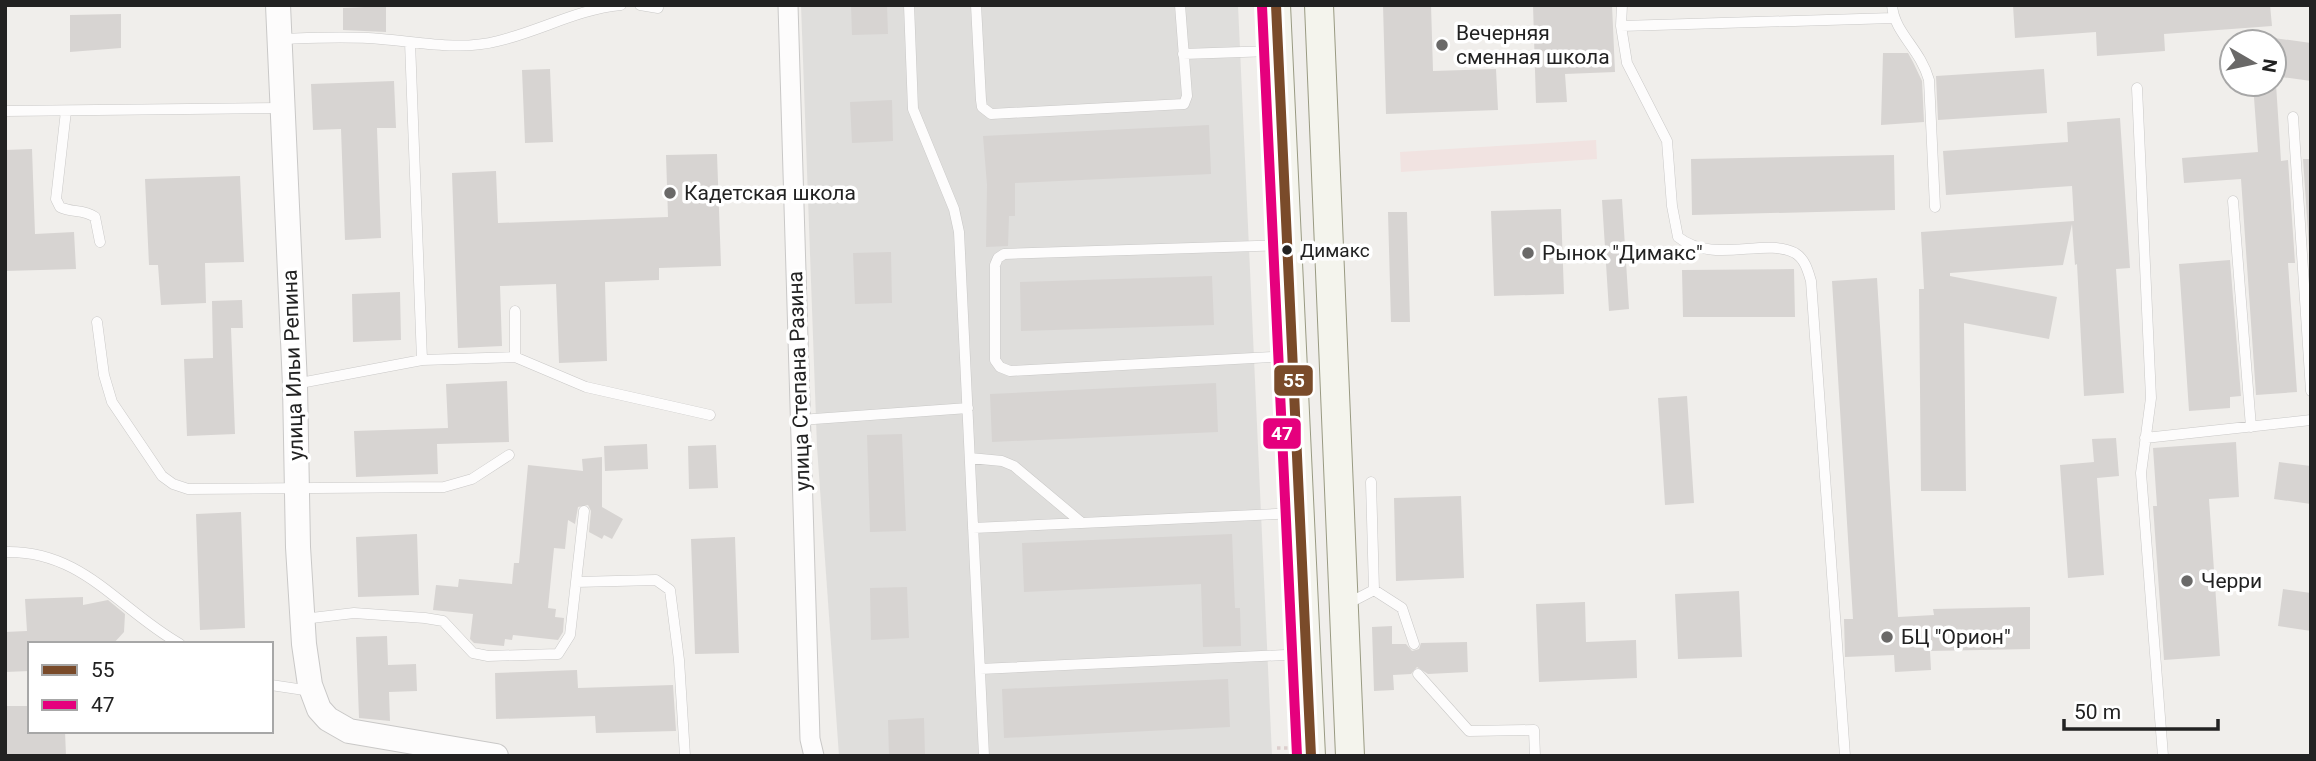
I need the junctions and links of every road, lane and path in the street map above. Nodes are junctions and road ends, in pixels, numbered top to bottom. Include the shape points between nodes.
1 (278, 5) edge
2 (621, 5) edge
3 (640, 5) edge
4 (788, 5) edge
5 (909, 5) edge
6 (976, 5) edge
7 (1180, 5) edge
8 (1276, 5) edge
9 (1319, 5) edge
10 (1622, 5) edge
11 (1892, 5) edge
12 (658, 8) dead end
13 (1893, 18) junction
14 (1621, 26) junction
15 (279, 38) junction
16 (410, 42) junction
17 (1278, 50) junction
18 (1183, 54) junction
19 (2137, 89) dead end
20 (282, 108) junction
21 (5, 111) edge
22 (66, 111) junction
23 (2293, 117) dead end
24 (1284, 177) junction
25 (1326, 177) junction
26 (2233, 201) dead end
27 (1935, 207) dead end
28 (100, 242) dead end
29 (1287, 245) junction
30 (515, 311) dead end
31 (97, 322) dead end
32 (1292, 356) junction
33 (515, 357) junction
34 (422, 360) junction
35 (295, 384) junction
36 (2311, 391) edge
37 (968, 408) junction
38 (710, 415) dead end
39 (800, 420) junction
40 (2311, 420) edge
41 (2252, 427) junction
42 (2145, 438) junction
43 (509, 455) dead end
44 (970, 458) junction
45 (1371, 482) dead end
46 (298, 490) junction
47 (584, 511) dead end
48 (1300, 513) junction
49 (1082, 523) junction
50 (973, 528) junction
51 (5, 552) edge
52 (576, 582) junction
53 (1374, 590) junction
54 (1303, 604) junction
55 (1343, 606) junction
56 (303, 619) junction
57 (177, 642) edge
58 (1414, 644) dead end
59 (1306, 654) junction
60 (980, 669) junction
61 (1419, 674) dead end
62 (273, 685) edge
63 (312, 691) junction
64 (496, 756) edge
65 (685, 756) edge
66 (814, 756) edge
67 (984, 756) edge
68 (1311, 756) edge
69 (1350, 756) edge
70 (1535, 756) edge
71 (1845, 756) edge
72 (2163, 756) edge

1 - 15 street, улица Ильи Репина
2 - 16 lane via 597,8 499,41
3 - 12 lane
4 - 39 street, улица Степана Разина
5 - 37 lane via 913,109 957,221
6 - 18 lane via 982,107 991,114 1180,105 1187,96
7 - 18 lane
8 - 17 main road
9 - 25 main road
10 - 14 lane
11 - 13 lane
13 - 14 lane
13 - 27 lane via 1924,60 1929,80
14 - 71 lane via 1627,63 1667,141 1678,237 1689,246 1709,250 1796,254 1811,281
15 - 16 lane
15 - 20 street, улица Ильи Репина
16 - 34 lane
17 - 18 lane
17 - 24 main road
19 - 42 lane via 2151,398
20 - 22 lane
20 - 35 street, улица Ильи Репина
21 - 22 lane
22 - 28 lane via 56,199 69,212 83,211 95,217
23 - 36 lane
24 - 25 main road
24 - 29 main road
25 - 55 main road
26 - 41 lane
29 - 32 main road
29 - 32 lane via 1004,254 995,265 995,360 1010,370
30 - 33 lane
31 - 46 lane via 112,402 162,476 188,489
32 - 48 main road
33 - 34 lane
33 - 38 lane via 586,387
34 - 35 lane
35 - 46 street, улица Ильи Репина
37 - 39 lane
37 - 44 lane
39 - 66 street, улица Степана Разина
40 - 41 lane
41 - 42 lane
42 - 72 lane via 2141,473
43 - 46 lane via 472,479 444,487
44 - 49 lane via 1014,466
44 - 50 lane
45 - 53 lane
46 - 56 street, улица Ильи Репина
47 - 52 lane
48 - 49 lane
48 - 54 main road
49 - 50 lane
50 - 60 lane
51 - 57 lane via 24,551 76,567 138,618
52 - 56 lane via 570,635 558,654 473,653 443,621 425,618 354,613
52 - 65 lane via 656,580 670,590
53 - 55 lane
53 - 58 lane via 1402,608
54 - 55 main road
54 - 59 main road
55 - 69 main road
56 - 63 street, улица Ильи Репина
59 - 60 lane
59 - 68 main road
60 - 67 lane
61 - 70 lane via 1469,731 1534,730
62 - 63 lane
63 - 64 street, улица Ильи Репина via 328,719 349,731

